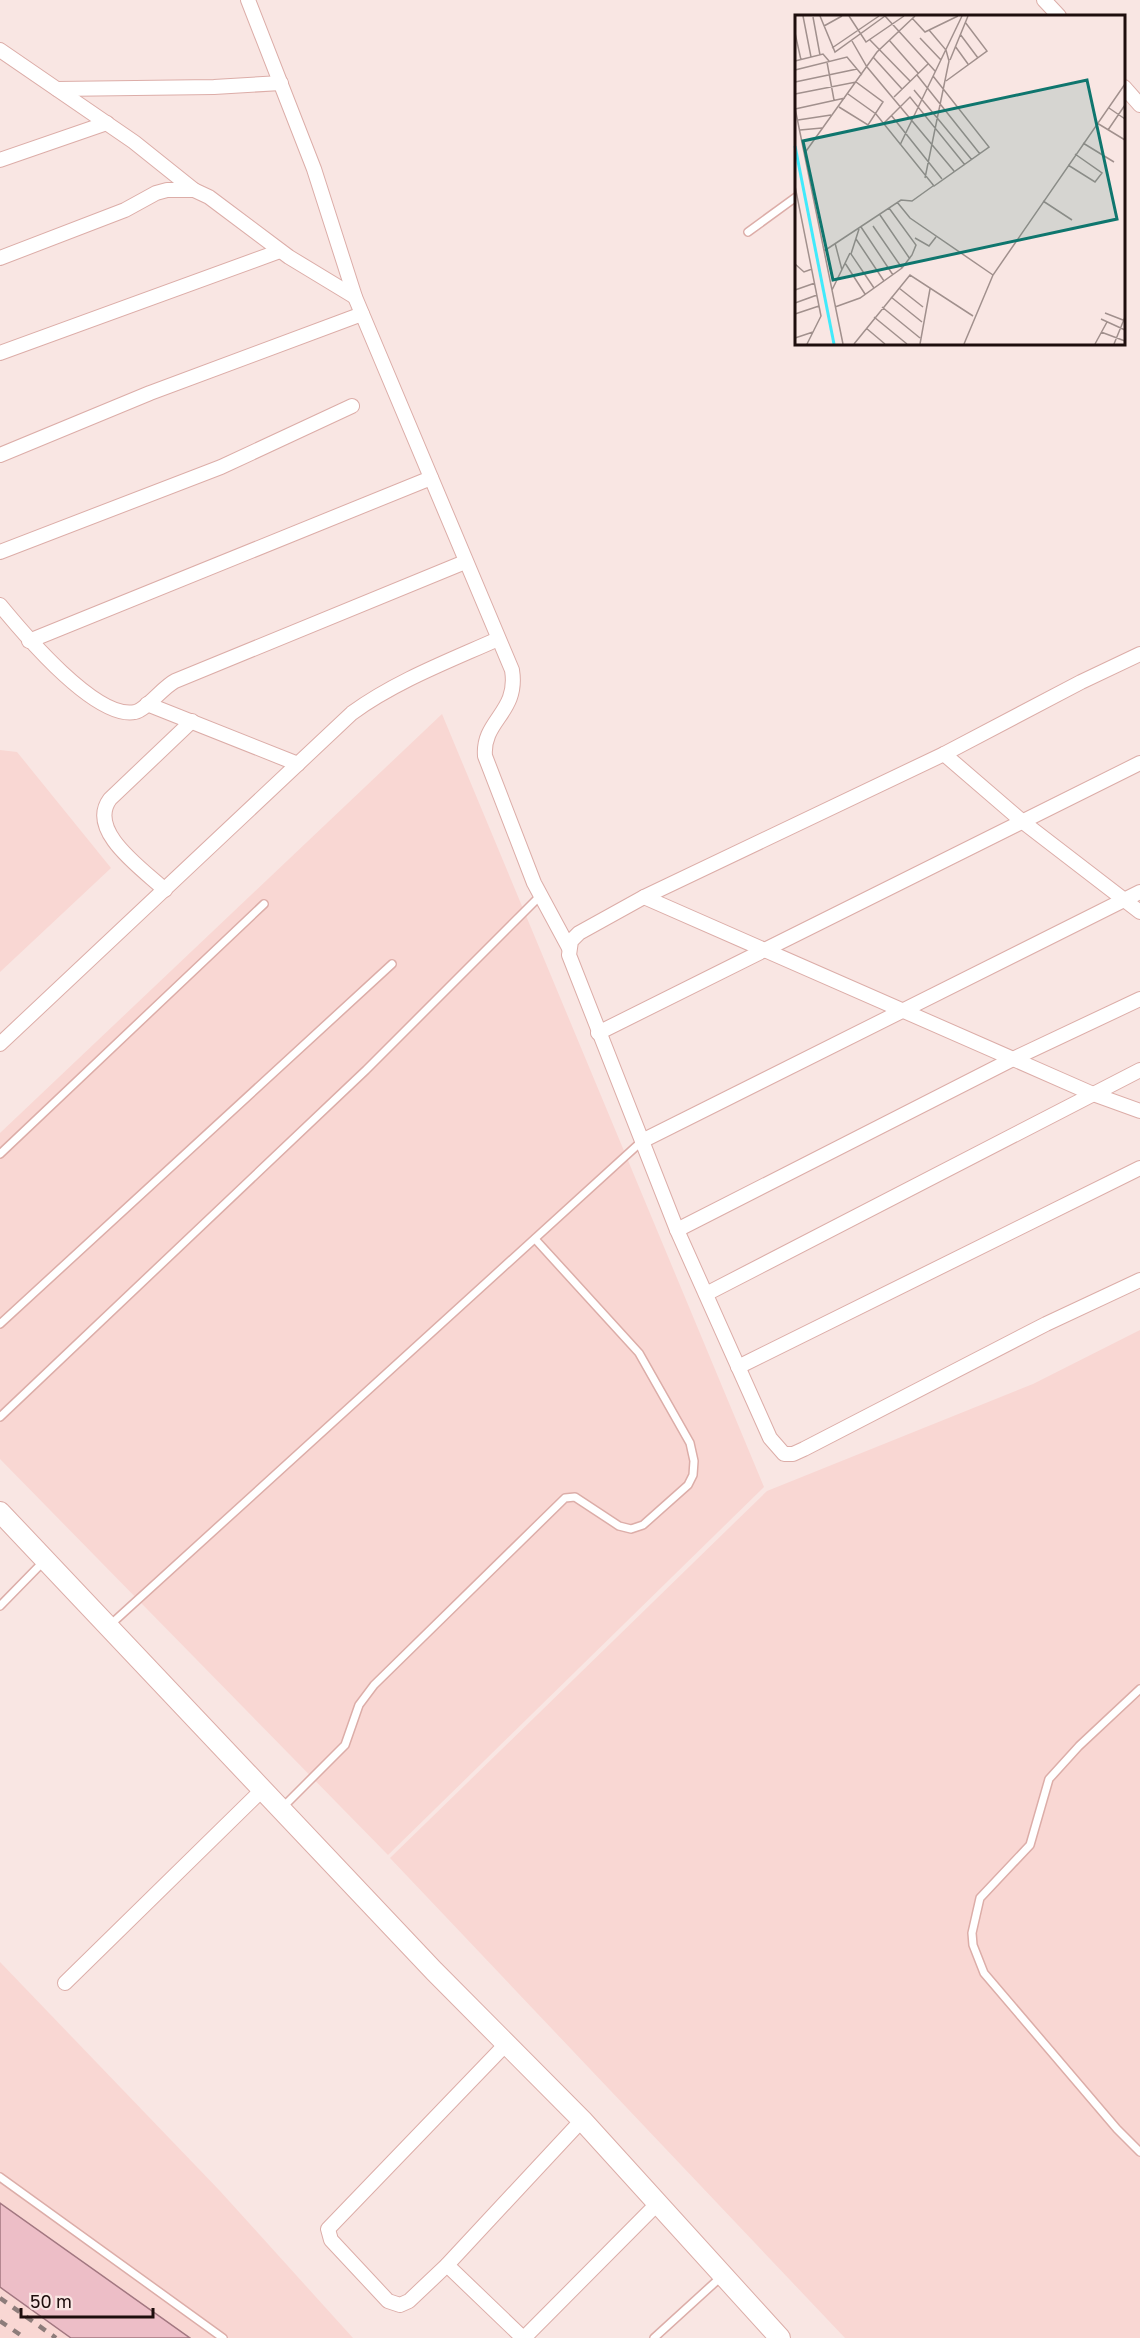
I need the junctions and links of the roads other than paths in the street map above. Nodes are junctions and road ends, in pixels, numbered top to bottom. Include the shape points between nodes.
1 (248, 0) edge
2 (1044, 0) edge
3 (1058, 15) edge
4 (0, 50) edge
5 (281, 83) junction
6 (1125, 88) edge
7 (57, 89) junction
8 (1140, 105) edge
9 (107, 123) junction
10 (0, 160) edge
11 (194, 190) junction
12 (795, 198) edge
13 (748, 232) dead end
14 (280, 251) junction
15 (0, 258) edge
16 (355, 297) junction
17 (362, 314) junction
18 (0, 353) edge
19 (352, 406) dead end
20 (0, 455) edge
21 (431, 478) junction
22 (0, 552) edge
23 (465, 562) junction
24 (0, 605) edge
25 (498, 639) junction
26 (29, 641) junction
27 (1139, 656) edge
28 (147, 704) junction
29 (192, 721) junction
30 (944, 754) junction
31 (1140, 763) edge
32 (298, 764) junction
33 (1023, 822) junction
34 (165, 890) junction
35 (1140, 892) edge
36 (541, 895) junction
37 (644, 897) junction
38 (1124, 900) junction
39 (264, 904) dead end
40 (1140, 912) edge
41 (569, 948) junction
42 (766, 951) junction
43 (392, 964) dead end
44 (1140, 999) edge
45 (904, 1009) junction
46 (598, 1033) junction
47 (0, 1044) edge
48 (1015, 1058) junction
49 (1140, 1070) edge
50 (1093, 1094) junction
51 (1140, 1111) edge
52 (642, 1141) junction
53 (0, 1154) edge
54 (1140, 1168) edge
55 (677, 1230) junction
56 (535, 1239) junction
57 (1140, 1280) edge
58 (706, 1294) junction
59 (0, 1324) edge
60 (738, 1367) junction
61 (0, 1417) edge
62 (0, 1512) edge
63 (45, 1560) junction
64 (0, 1606) edge
65 (108, 1626) junction
66 (1140, 1689) edge
67 (262, 1790) junction
68 (281, 1809) junction
69 (65, 1983) dead end
70 (506, 2044) junction
71 (582, 2120) junction
72 (1140, 2152) edge
73 (0, 2177) edge
74 (658, 2203) junction
75 (447, 2265) junction
76 (724, 2274) junction
77 (223, 2338) edge
78 (523, 2338) edge
79 (654, 2338) edge
80 (780, 2338) edge

1 - 5 street
2 - 3 street
4 - 7 street
5 - 7 street
5 - 16 street via 314,169
6 - 8 street
7 - 9 street
9 - 10 street
9 - 11 street
11 - 14 street
11 - 15 street via 156,193 125,210
12 - 13 lane
14 - 16 street
14 - 18 street
16 - 17 street
17 - 20 street via 150,393
17 - 21 street
19 - 22 street via 221,467
21 - 23 street
21 - 26 street
23 - 25 street
23 - 28 street via 175,681
24 - 26 street
25 - 32 street via 373,698
25 - 36 street via 512,670 513,694 486,738 484,756
26 - 28 street via 57,669 106,705 125,713 141,710
27 - 30 street
28 - 29 street
29 - 32 street
29 - 34 street via 110,799 103,814 107,832
30 - 33 street
30 - 37 street
31 - 33 street
32 - 34 street
33 - 38 street
33 - 42 street
34 - 47 street
35 - 38 street
36 - 41 street
36 - 61 lane via 366,1070
37 - 41 street via 579,933
37 - 42 street
38 - 40 street
38 - 45 street
39 - 53 lane
41 - 46 street via 570,962
42 - 45 street
42 - 46 street
43 - 59 lane
44 - 48 street
45 - 48 street
45 - 52 street
46 - 52 street
48 - 50 street
48 - 55 street
49 - 50 street
50 - 51 street
50 - 58 street
52 - 55 street
52 - 56 lane
54 - 60 street
55 - 58 street
56 - 65 lane
56 - 68 lane via 639,1353 690,1443 693,1474 677,1496 643,1525 631,1529 619,1526 575,1497 565,1498 374,1685 359,1705 345,1745
57 - 60 street via 793,1454 784,1454 770,1438
58 - 60 street
62 - 63 main road
63 - 64 lane
63 - 65 main road
65 - 67 main road
66 - 72 lane via 1049,1779 1030,1845 980,1898 972,1933 984,1973
67 - 68 main road
67 - 69 street
68 - 70 main road
70 - 71 main road
70 - 75 street via 328,2229 331,2240 393,2305 409,2301
71 - 74 main road
71 - 75 street
73 - 77 lane
74 - 76 main road
74 - 78 street
75 - 78 street
76 - 79 lane
76 - 80 main road

